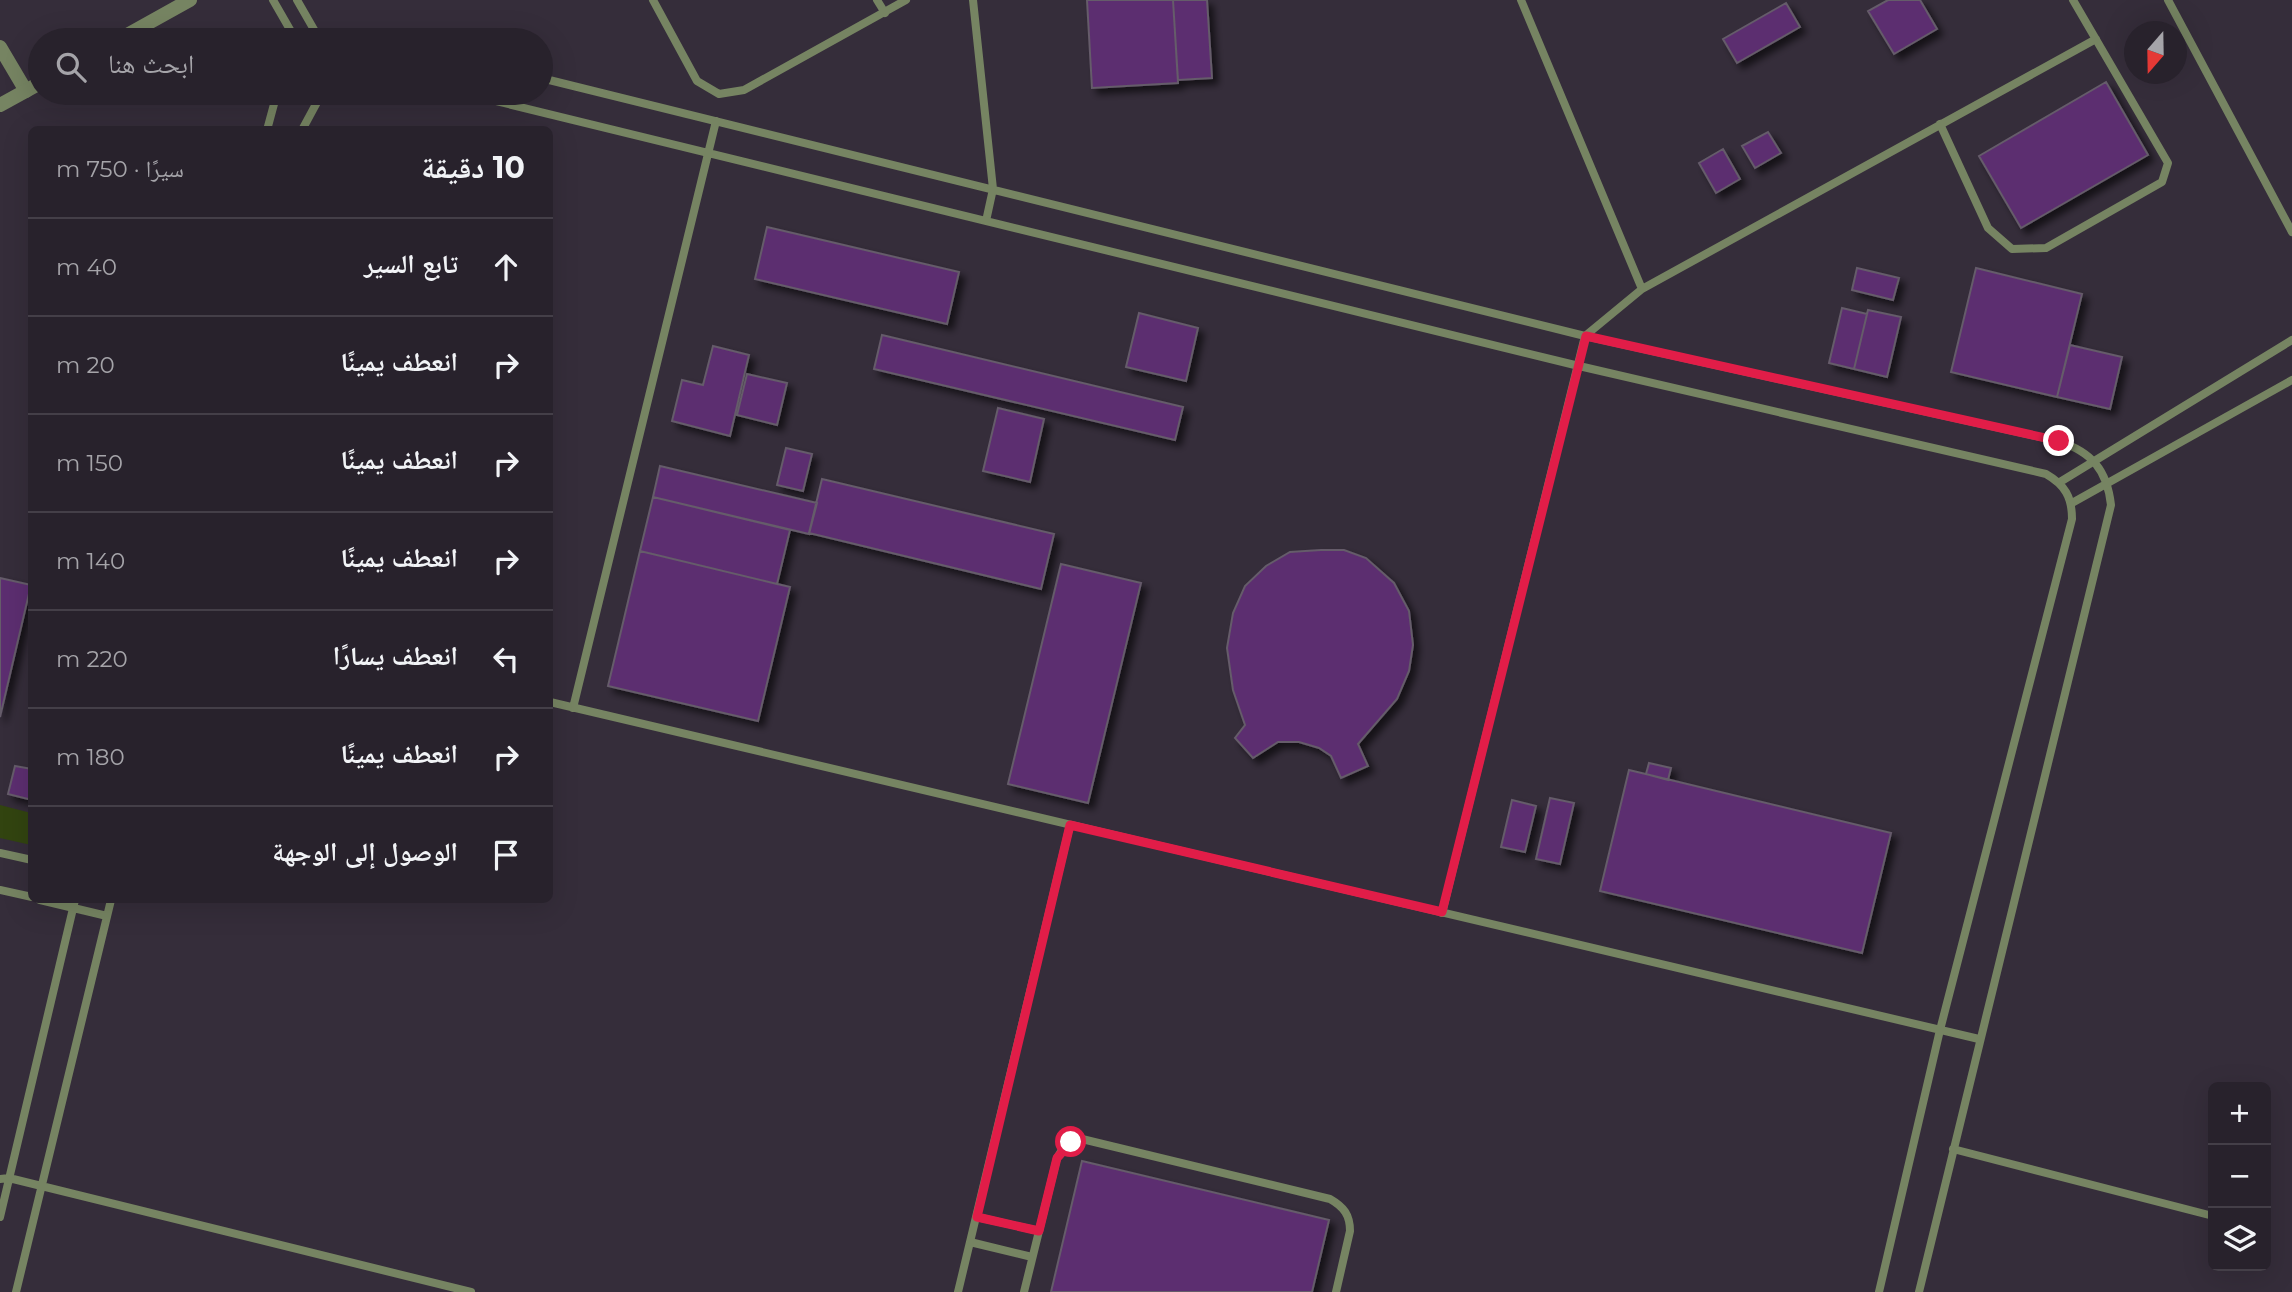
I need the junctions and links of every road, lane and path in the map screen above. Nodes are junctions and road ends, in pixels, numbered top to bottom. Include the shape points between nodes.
1 (190, 0) edge
2 (273, 0) edge
3 (297, 0) edge
4 (653, 0) edge
5 (877, 0) edge
6 (906, 0) edge
7 (973, 0) edge
8 (1521, 0) edge
9 (2073, 0) edge
10 (2168, 0) edge
11 (885, 13) junction
12 (140, 28) edge
13 (289, 28) edge
14 (313, 28) edge
15 (2096, 39) junction
16 (0, 47) edge
17 (553, 81) edge
18 (26, 91) joint
19 (0, 105) edge
20 (274, 105) edge
21 (316, 105) edge
22 (512, 105) edge
23 (716, 121) junction
24 (1940, 124) junction
25 (268, 126) edge
26 (304, 126) edge
27 (709, 153) junction
28 (993, 190) junction
29 (986, 221) junction
30 (2292, 232) edge
31 (1642, 289) junction
32 (1586, 336) junction
33 (2292, 340) edge
34 (1579, 366) junction
35 (2292, 380) edge
36 (2094, 460) junction
37 (2060, 482) junction
38 (2108, 484) junction
39 (2072, 503) junction
40 (553, 703) edge
41 (573, 708) junction
42 (1070, 825) junction
43 (0, 853) edge
44 (28, 859) edge
45 (0, 890) edge
46 (28, 896) edge
47 (110, 903) edge
48 (74, 904) edge
49 (1442, 912) junction
50 (107, 916) junction
51 (1940, 1030) junction
52 (1979, 1039) junction
53 (1953, 1149) junction
54 (5, 1178) edge
55 (41, 1187) junction
56 (2208, 1215) edge
57 (0, 1217) edge
58 (977, 1217) junction
59 (1039, 1231) junction
60 (970, 1242) junction
61 (1032, 1257) junction
62 (16, 1292) edge
63 (471, 1292) edge
64 (958, 1292) edge
65 (1024, 1292) edge
66 (1336, 1292) edge
67 (1879, 1292) edge
68 (1919, 1292) edge

1 - 12 street
2 - 13 lane
3 - 14 lane
4 - 11 lane via 697,81 719,94 744,90
5 - 11 lane
6 - 11 lane
7 - 28 lane
8 - 31 lane
9 - 15 lane
10 - 30 lane
15 - 24 lane
15 - 24 lane via 2168,163 2162,182 2046,248 2012,248 1988,228
16 - 18 street
17 - 23 lane
18 - 19 street
20 - 25 lane
21 - 26 lane
22 - 27 lane
23 - 27 lane
23 - 28 lane
24 - 31 lane
27 - 29 lane
27 - 41 lane
28 - 29 lane
28 - 32 lane
29 - 34 lane
31 - 32 lane
32 - 34 lane
32 - 36 lane via 2059,441
33 - 36 lane
34 - 37 lane via 2046,474
34 - 49 lane
35 - 38 lane
36 - 37 lane
36 - 38 lane
37 - 39 lane
38 - 39 lane
38 - 52 lane via 2111,505
39 - 51 lane via 2069,535
40 - 41 lane
41 - 42 lane
42 - 49 lane
42 - 58 lane
43 - 44 lane
45 - 46 lane
47 - 50 lane
48 - 50 lane
48 - 54 lane
49 - 51 lane
50 - 55 lane
51 - 52 lane
51 - 67 lane
52 - 53 lane
53 - 56 lane
53 - 68 lane
54 - 55 lane
54 - 57 lane
55 - 62 lane
55 - 63 lane
58 - 59 lane
58 - 60 lane
59 - 61 lane
59 - 66 lane via 1057,1158 1071,1142 1093,1140 1339,1204 1350,1221 1350,1231
60 - 61 lane
60 - 64 lane
61 - 65 lane

